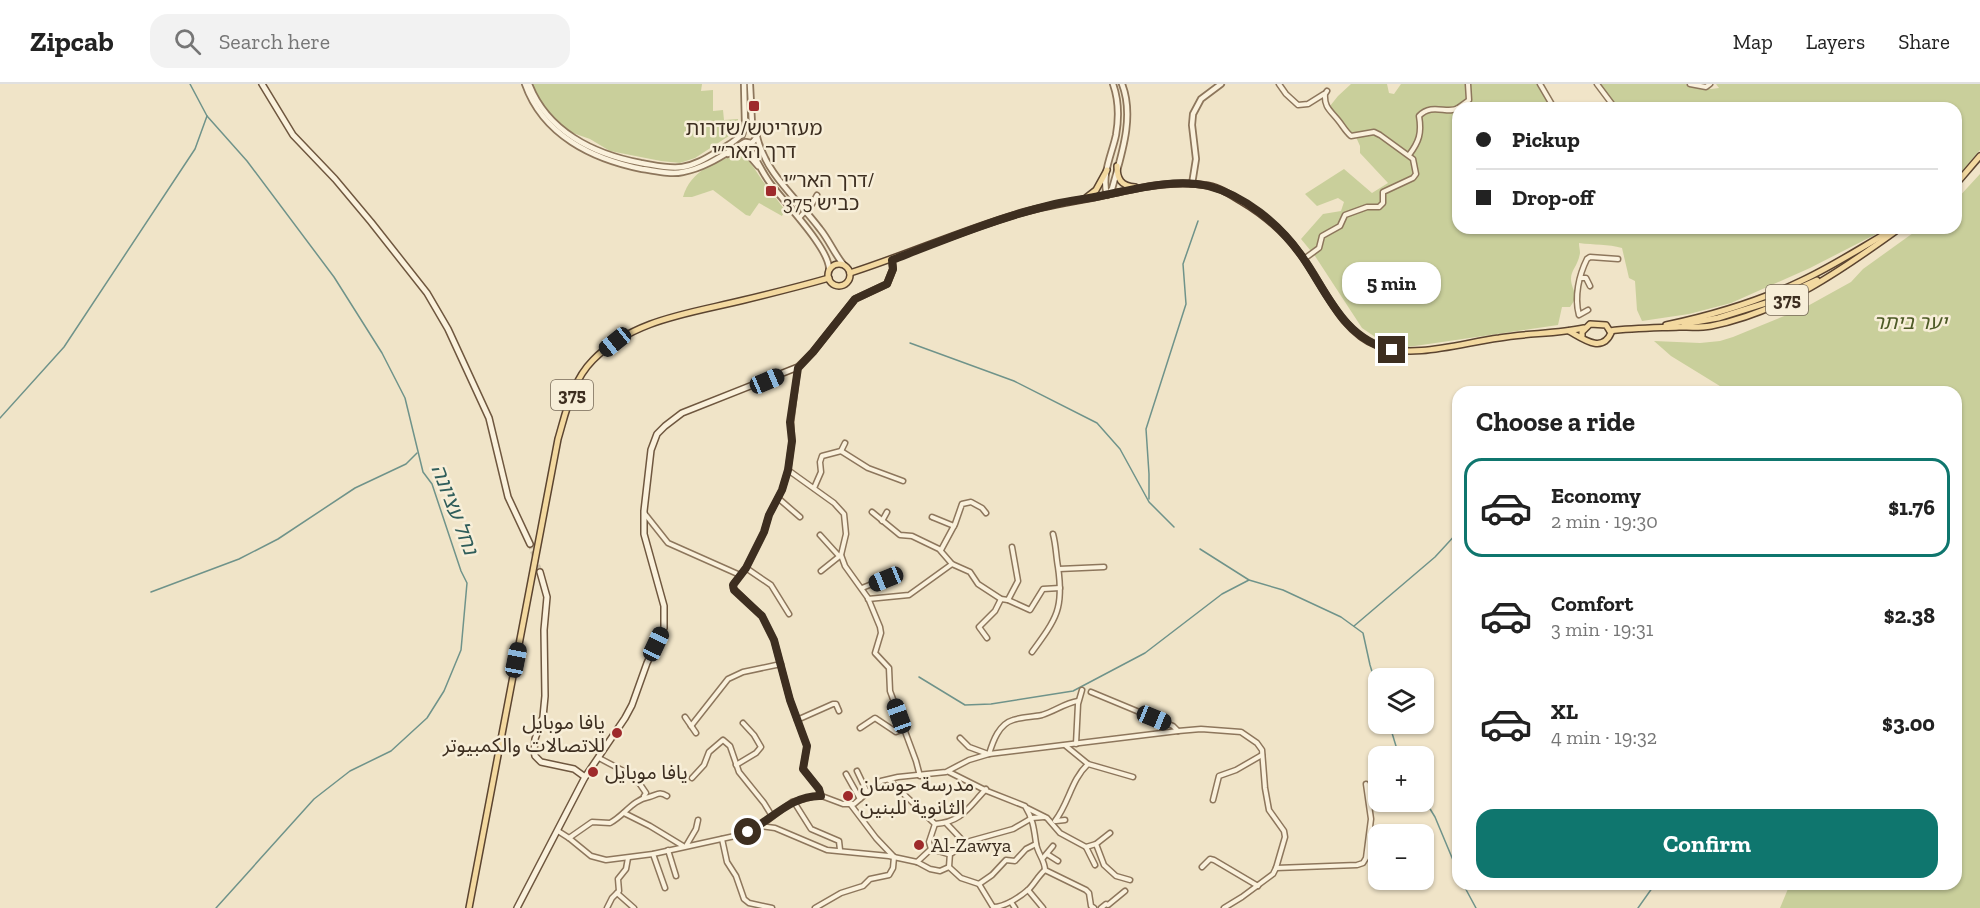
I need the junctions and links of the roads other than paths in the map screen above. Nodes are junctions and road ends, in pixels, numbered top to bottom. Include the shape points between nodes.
1 (262, 84) edge
2 (527, 84) edge
3 (744, 84) edge
4 (750, 84) edge
5 (1113, 84) edge
6 (1122, 84) edge
7 (1221, 84) edge
8 (1279, 84) edge
9 (1468, 84) edge
10 (1540, 84) edge
11 (1597, 84) edge
12 (1690, 84) edge
13 (1710, 84) edge
14 (1466, 102) edge
15 (1550, 102) edge
16 (1610, 102) edge
17 (1452, 111) edge
18 (755, 130) junction
19 (743, 133) junction
20 (757, 137) junction
21 (746, 142) junction
22 (1409, 155) junction
23 (1980, 156) edge
24 (715, 159) junction
25 (1117, 165) junction
26 (1107, 170) junction
27 (763, 172) junction
28 (1962, 177) edge
29 (1192, 184) junction
30 (1140, 188) junction
31 (817, 195) dead end
32 (1107, 195) junction
33 (1081, 200) junction
34 (806, 211) junction
35 (798, 218) junction
36 (1887, 234) edge
37 (1890, 234) edge
38 (1304, 259) junction
39 (892, 260) junction
40 (1618, 260) dead end
41 (843, 264) junction
42 (829, 270) junction
43 (850, 273) junction
44 (829, 278) junction
45 (1580, 278) junction
46 (1590, 286) dead end
47 (1588, 310) dead end
48 (1656, 327) junction
49 (1584, 328) junction
50 (1569, 331) junction
51 (1610, 331) junction
52 (1582, 338) junction
53 (798, 368) junction
54 (845, 442) dead end
55 (841, 451) junction
56 (788, 470) junction
57 (903, 481) dead end
58 (814, 488) junction
59 (778, 498) junction
60 (887, 512) dead end
61 (644, 513) junction
62 (872, 513) dead end
63 (986, 513) dead end
64 (800, 517) dead end
65 (932, 518) dead end
66 (882, 521) junction
67 (954, 526) junction
68 (1053, 534) dead end
69 (820, 535) dead end
70 (530, 544) tunnel mouth
71 (1012, 547) dead end
72 (941, 550) junction
73 (840, 556) junction
74 (952, 564) junction
75 (1104, 567) dead end
76 (746, 568) junction
77 (1059, 569) junction
78 (821, 571) dead end
79 (540, 572) tunnel mouth
80 (897, 574) dead end
81 (740, 575) junction
82 (862, 588) junction
83 (1060, 588) junction
84 (868, 599) junction
85 (1001, 599) junction
86 (1008, 600) junction
87 (789, 614) dead end
88 (987, 638) dead end
89 (1032, 652) dead end
90 (781, 664) junction
91 (1082, 690) dead end
92 (1091, 692) dead end
93 (1078, 700) junction
94 (839, 711) dead end
95 (685, 717) dead end
96 (797, 720) junction
97 (742, 723) dead end
98 (691, 726) junction
99 (860, 728) dead end
100 (904, 729) junction
101 (1178, 731) junction
102 (696, 733) dead end
103 (960, 738) dead end
104 (1076, 744) junction
105 (1065, 746) junction
106 (989, 754) junction
107 (1263, 754) junction
108 (599, 758) junction
109 (736, 765) junction
110 (1088, 765) junction
111 (857, 771) dead end
112 (949, 772) junction
113 (846, 774) dead end
114 (920, 776) junction
115 (585, 777) junction
116 (1133, 777) dead end
117 (692, 778) dead end
118 (888, 779) junction
119 (1366, 784) dead end
120 (986, 789) junction
121 (867, 792) junction
122 (667, 796) dead end
123 (821, 796) junction
124 (644, 797) junction
125 (860, 799) junction
126 (1213, 801) dead end
127 (794, 802) junction
128 (850, 804) junction
129 (1027, 808) junction
130 (624, 813) junction
131 (772, 816) junction
132 (1044, 817) junction
133 (1032, 818) junction
134 (698, 820) dead end
135 (1065, 820) dead end
136 (1049, 821) junction
137 (1055, 821) junction
138 (935, 824) junction
139 (947, 824) junction
140 (760, 826) junction
141 (558, 831) junction
142 (1110, 833) dead end
143 (569, 837) junction
144 (722, 839) junction
145 (965, 843) junction
146 (1036, 844) junction
147 (1096, 844) junction
148 (1053, 846) dead end
149 (685, 847) junction
150 (1086, 847) junction
151 (932, 849) junction
152 (668, 850) junction
153 (840, 850) junction
154 (950, 853) junction
155 (653, 854) junction
156 (1047, 854) junction
157 (894, 857) junction
158 (628, 858) junction
159 (1042, 858) junction
160 (1058, 861) dead end
161 (917, 862) junction
162 (1095, 865) dead end
163 (949, 867) junction
164 (1202, 867) dead end
165 (1276, 868) junction
166 (1045, 870) junction
167 (676, 876) dead end
168 (1130, 880) dead end
169 (979, 884) junction
170 (1258, 885) junction
171 (665, 888) dead end
172 (1028, 890) junction
173 (1125, 891) dead end
174 (617, 893) junction
175 (1011, 902) junction
176 (1108, 905) junction
177 (469, 908) edge
178 (517, 908) edge
179 (607, 908) edge
180 (634, 908) edge
181 (772, 908) edge
182 (815, 908) edge
183 (1015, 908) edge
184 (1043, 908) edge
185 (1094, 908) edge
186 (1101, 908) edge
187 (1114, 908) edge
188 (1224, 908) edge

1 - 70 main road via 292,135 371,222 427,293 448,328 489,418 508,497
2 - 19 street via 543,110 568,134 600,151 635,162 669,168 690,165
2 - 24 street via 534,104 555,130 598,156 668,173 691,171
3 - 19 street
4 - 18 street
5 - 26 street via 1118,117
6 - 25 street via 1127,117
7 - 29 street via 1201,99 1193,114 1196,159
8 - 22 street via 1298,105 1308,104 1326,92 1327,108 1349,134 1374,132
9 - 14 street
10 - 15 street
11 - 16 street
12 - 13 street
17 - 22 street via 1437,108 1422,112 1421,131
18 - 19 street via 748,128
18 - 20 street
19 - 21 street
20 - 21 street
20 - 34 street via 776,177
21 - 24 street
21 - 27 street
22 - 38 street via 1416,167 1414,176 1383,192 1379,207 1345,215 1340,226 1322,236 1319,248
23 - 28 main road
24 - 27 street via 736,151 746,152
25 - 30 main road via 1123,184
25 - 32 street
26 - 32 street
26 - 33 main road via 1096,190
27 - 35 street
29 - 30 main road
29 - 38 main road via 1223,190 1259,212 1281,230
30 - 32 main road
31 - 34 street
32 - 33 main road
33 - 39 main road via 1015,215
34 - 35 street
34 - 41 street
35 - 42 street via 818,243
36 - 48 main road via 1761,298
37 - 48 main road via 1846,267 1766,303 1718,318
38 - 50 main road via 1345,322 1360,337 1381,347 1411,352 1499,337
39 - 43 main road
39 - 53 main road via 887,284 855,299
40 - 45 street via 1590,257
41 - 42 main road
41 - 43 main road
42 - 44 main road
43 - 44 main road via 847,283 840,286
44 - 177 main road, 375 via 653,322 615,342 592,360 578,381 558,439
45 - 46 street via 1586,278
45 - 47 street via 1577,308 1580,315
48 - 51 main road
49 - 50 main road
49 - 51 main road via 1600,323
49 - 52 main road
50 - 52 main road
51 - 52 main road via 1603,342 1588,343
53 - 56 street
53 - 61 main road via 682,414 664,426 651,450
54 - 55 street
55 - 57 street via 868,468
55 - 58 street via 822,456 822,469
56 - 58 street
56 - 59 street
58 - 73 street via 844,514 846,534
59 - 64 street
59 - 76 street
60 - 66 street
61 - 81 street via 668,543
61 - 108 main road via 644,534 664,606 664,628 632,705
62 - 66 street
63 - 67 street via 978,505 966,502 961,505
65 - 67 street
66 - 72 street via 903,536 910,533
67 - 72 street
68 - 77 street
69 - 73 street
71 - 86 street via 1018,581
72 - 74 street
73 - 78 street
73 - 82 street
74 - 84 street via 909,595
74 - 85 street via 969,572 978,584
75 - 77 street
76 - 81 street
76 - 87 street via 774,589
77 - 83 street
79 - 115 main road via 547,597 545,696 535,756 541,762 574,769
80 - 82 street
81 - 90 street via 734,590 766,623
82 - 84 street
83 - 86 street via 1043,589 1030,610
83 - 89 street via 1058,612
84 - 100 street via 882,631 876,653 889,668 889,686
85 - 86 street
85 - 88 street via 979,627
90 - 96 street
90 - 98 street via 730,677
91 - 93 street
92 - 101 street
93 - 104 street
93 - 106 street via 1041,715 1014,719 1006,724
94 - 96 street via 833,704
95 - 98 street
96 - 123 street via 807,746 803,769
97 - 109 street via 761,747
98 - 102 street
99 - 100 street via 875,718 896,732
100 - 114 street
101 - 104 street
101 - 107 street via 1241,732 1257,743
103 - 106 street via 969,747
104 - 105 street
105 - 106 street
105 - 110 street
106 - 112 street
107 - 126 street via 1219,776
107 - 165 street via 1269,810 1285,837
108 - 115 main road
108 - 124 street via 637,779 646,793
109 - 117 street via 730,746 723,740 709,752
109 - 131 street
110 - 116 street
110 - 137 street via 1076,777
111 - 121 street
112 - 114 street
112 - 120 street
113 - 125 street
114 - 118 street
115 - 141 main road
118 - 121 street
118 - 138 street
119 - 165 street via 1371,819 1363,863
120 - 129 street
120 - 139 street via 960,817
121 - 125 street
122 - 124 street via 658,793
123 - 127 street
123 - 128 street
124 - 130 street
125 - 128 street
127 - 131 street
127 - 153 street via 810,827 839,840
128 - 157 street
129 - 132 street
129 - 133 street
130 - 143 street via 610,823 592,822
130 - 149 street
131 - 140 street
132 - 133 street
132 - 136 street
133 - 145 street via 1012,829
133 - 146 street
134 - 149 street
135 - 137 street
136 - 137 street
136 - 150 street via 1060,833
138 - 139 street
138 - 151 street via 929,842
139 - 145 street
140 - 144 street
140 - 153 street via 775,828 825,849
141 - 143 street
141 - 178 main road
142 - 147 street
143 - 158 street via 591,856 606,860
144 - 149 street
144 - 181 street via 727,862 744,899
145 - 154 street
146 - 159 street
146 - 169 street via 1015,861 1006,860
147 - 150 street
147 - 168 street via 1104,866 1116,876
148 - 156 street
149 - 152 street
150 - 162 street
151 - 154 street
151 - 161 street
152 - 155 street
152 - 167 street
153 - 157 street
154 - 163 street
155 - 158 street
155 - 171 street
156 - 159 street
156 - 160 street
157 - 161 street
157 - 182 street via 889,875 870,879
158 - 174 street via 618,879
159 - 166 street
161 - 163 street via 934,870
163 - 169 street via 961,878
164 - 170 street via 1214,860
165 - 170 street
166 - 172 street
166 - 185 street via 1086,890
169 - 175 street via 993,907
170 - 188 street
172 - 175 street
172 - 184 street
173 - 176 street
174 - 179 street
174 - 180 street
175 - 183 street
176 - 186 street
176 - 187 street

